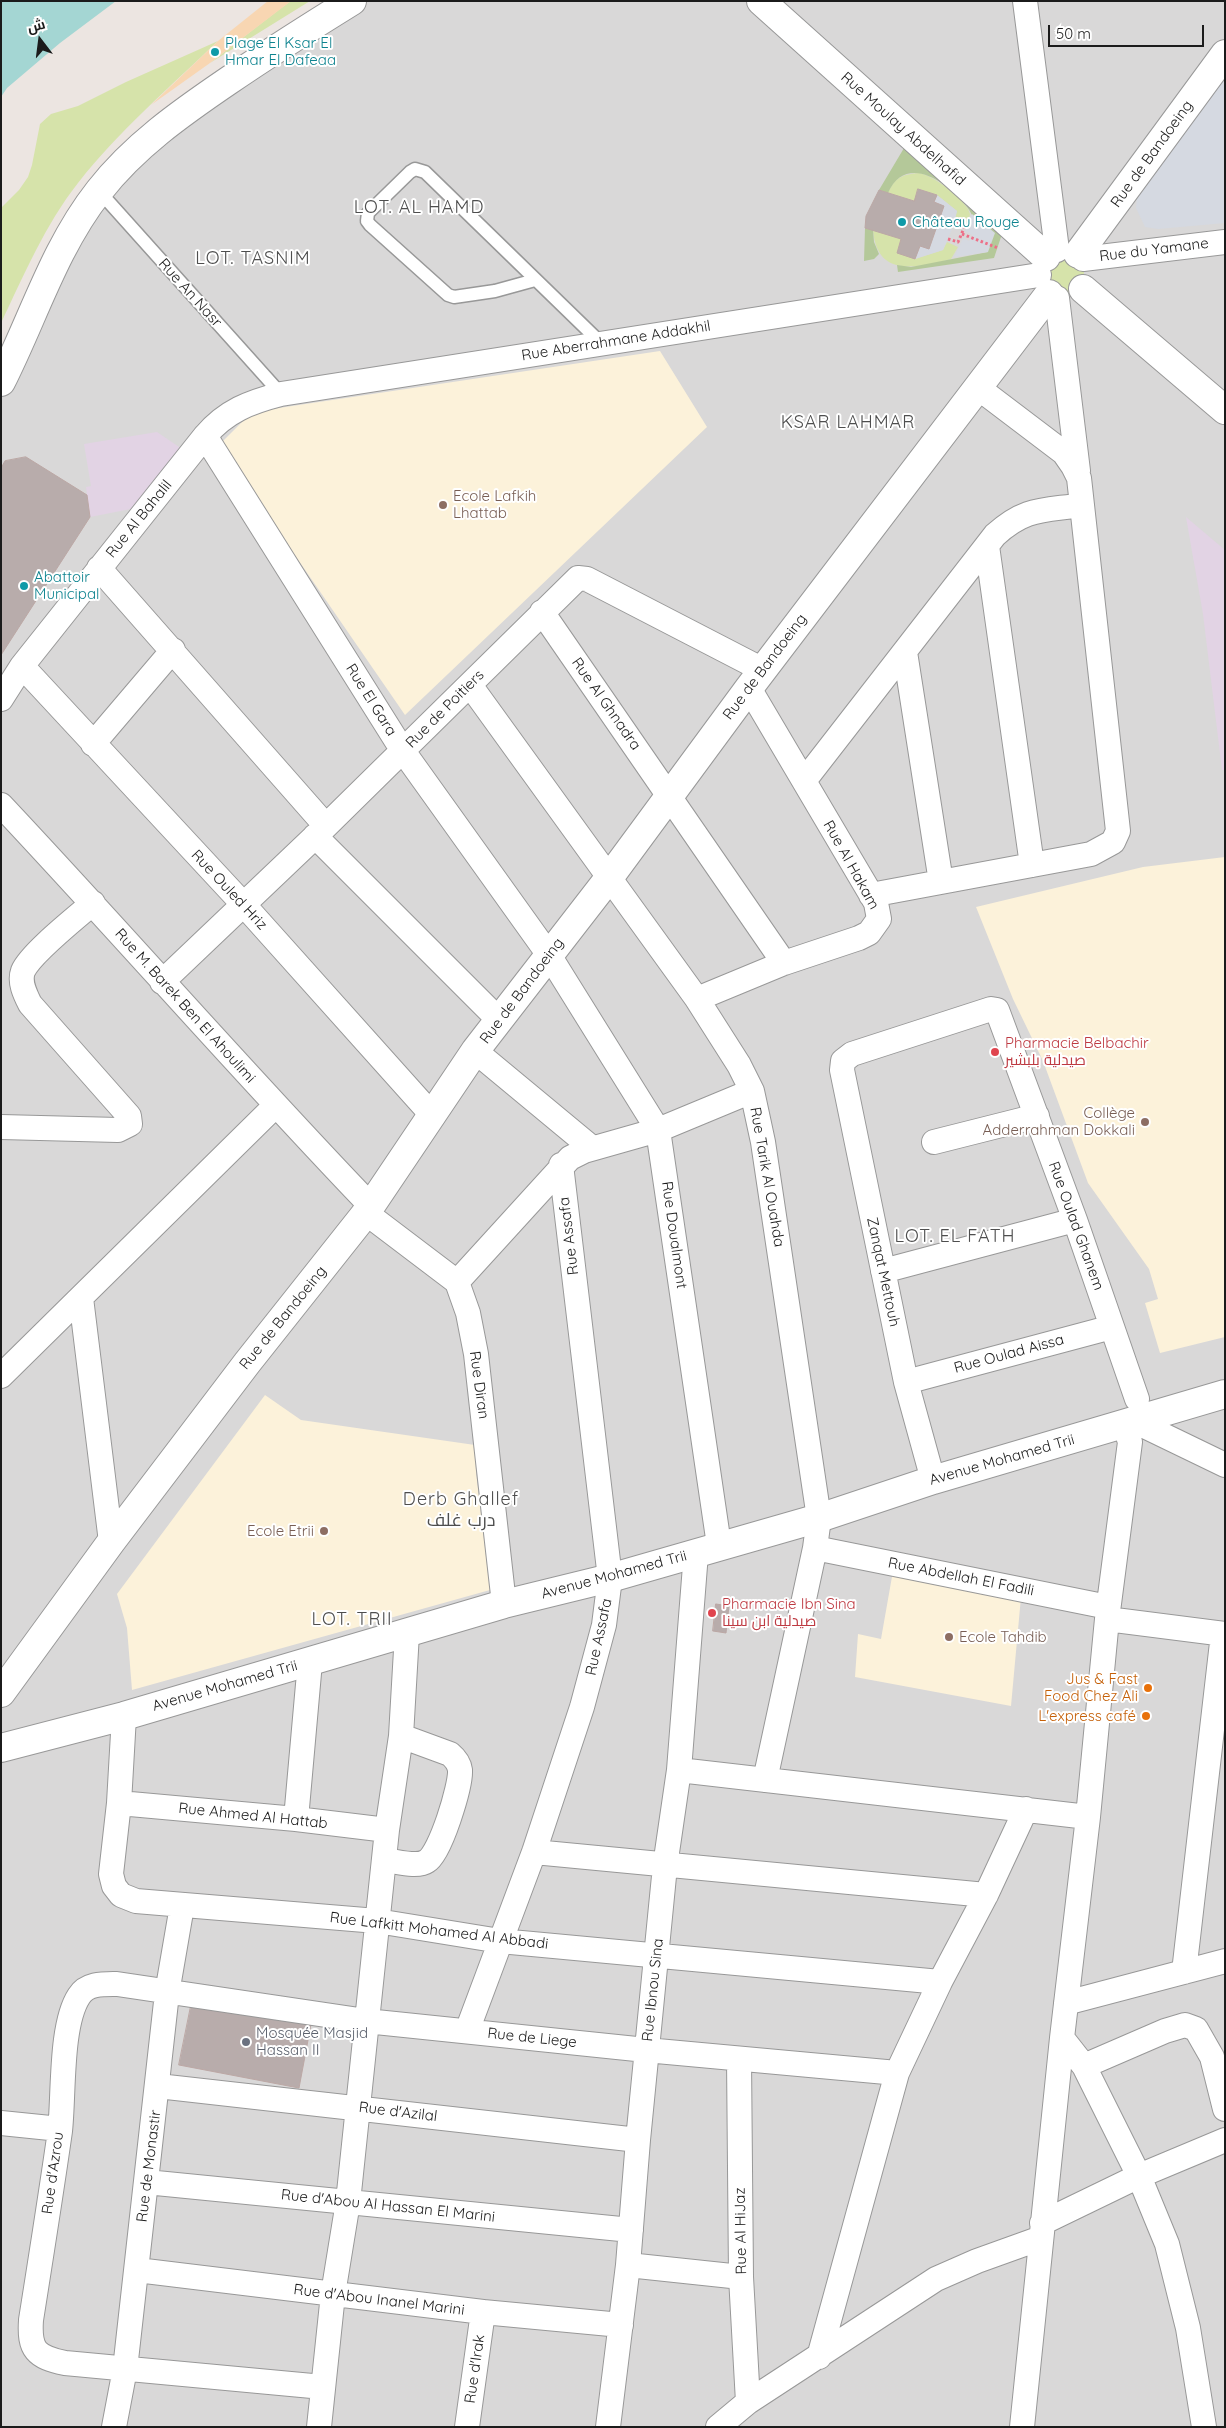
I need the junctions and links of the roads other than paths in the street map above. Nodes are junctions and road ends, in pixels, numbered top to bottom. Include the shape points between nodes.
1 (352, 1) edge
2 (761, 1) edge
3 (1025, 1) edge
4 (1225, 54) edge
5 (99, 191) junction
6 (1225, 242) edge
7 (1058, 269) junction
8 (535, 280) junction
9 (602, 344) junction
10 (1, 382) edge
11 (977, 387) junction
12 (281, 394) junction
13 (1225, 410) edge
14 (205, 436) junction
15 (1079, 478) junction
16 (1082, 505) junction
17 (987, 546) junction
18 (99, 568) junction
19 (542, 612) junction
20 (173, 650) junction
21 (905, 652) junction
22 (22, 666) junction
23 (756, 679) junction
24 (470, 685) junction
25 (1, 698) edge
26 (93, 744) junction
27 (403, 751) junction
28 (804, 781) junction
29 (670, 797) junction
30 (1, 805) edge
31 (320, 831) junction
32 (1032, 865) junction
33 (609, 878) junction
34 (941, 882) junction
35 (871, 895) junction
36 (93, 903) junction
37 (244, 904) junction
38 (549, 955) junction
39 (784, 963) junction
40 (162, 982) junction
41 (696, 998) junction
42 (499, 1020) junction
43 (476, 1051) junction
44 (844, 1061) joint
45 (752, 1090) junction
46 (275, 1106) junction
47 (433, 1116) junction
48 (1036, 1116) junction
49 (1, 1127) edge
50 (658, 1130) junction
51 (934, 1142) dead end
52 (592, 1148) junction
53 (561, 1165) junction
54 (369, 1210) junction
55 (1075, 1220) junction
56 (883, 1271) junction
57 (457, 1282) junction
58 (81, 1298) junction
59 (1112, 1327) junction
60 (1, 1376) edge
61 (906, 1382) junction
62 (1225, 1394) edge
63 (1132, 1415) junction
64 (1225, 1465) edge
65 (933, 1480) junction
66 (819, 1518) junction
67 (111, 1542) junction
68 (814, 1548) junction
69 (708, 1549) junction
70 (610, 1578) junction
71 (504, 1604) junction
72 (1107, 1613) junction
73 (407, 1633) junction
74 (1224, 1634) edge
75 (310, 1662) junction
76 (1, 1693) edge
77 (124, 1716) junction
78 (401, 1736) junction
79 (1, 1748) edge
80 (680, 1770) junction
81 (765, 1780) junction
82 (119, 1803) junction
83 (1026, 1809) junction
84 (1088, 1817) junction
85 (296, 1819) junction
86 (387, 1830) junction
87 (534, 1852) junction
88 (384, 1860) junction
89 (665, 1866) junction
90 (986, 1895) junction
91 (182, 1906) junction
92 (377, 1921) junction
93 (500, 1941) junction
94 (656, 1955) junction
95 (1225, 1961) edge
96 (1184, 1972) junction
97 (940, 1982) junction
98 (167, 1993) junction
99 (1066, 2003) junction
100 (366, 2021) junction
101 (467, 2030) junction
102 (1062, 2038) junction
103 (646, 2050) junction
104 (739, 2059) junction
105 (1084, 2066) junction
106 (898, 2073) junction
107 (158, 2086) junction
108 (357, 2108) junction
109 (1225, 2109) edge
110 (1, 2123) edge
111 (60, 2129) junction
112 (638, 2140) junction
113 (1225, 2140) edge
114 (1139, 2176) junction
115 (146, 2182) junction
116 (348, 2202) junction
117 (631, 2230) junction
118 (1041, 2230) junction
119 (628, 2265) junction
120 (137, 2270) junction
121 (741, 2277) junction
122 (333, 2294) junction
123 (483, 2312) junction
124 (621, 2325) junction
125 (819, 2356) junction
126 (125, 2369) junction
127 (323, 2387) junction
128 (748, 2402) junction
129 (114, 2427) edge
130 (319, 2427) edge
131 (467, 2427) edge
132 (608, 2427) edge
133 (718, 2427) edge
134 (1022, 2427) edge
135 (1204, 2427) edge

1 - 5 street via 172,118
2 - 7 street, Rue Moulay Abdelhafid
3 - 7 street
4 - 7 street, Rue de Bandoeing
5 - 10 street via 45,283
5 - 12 lane, Rue An Nasr
6 - 7 street, Rue du Yamane
7 - 9 street, Rue Aberrahmane Addakhil
7 - 11 street, Rue de Bandoeing
7 - 13 street via 1067,298 1083,289
7 - 15 street
8 - 8 lane via 495,291 454,297 448,295 370,225 368,213 410,172 425,172
8 - 9 lane
9 - 12 street, Rue Aberrahmane Addakhil
11 - 15 street via 1064,453
11 - 23 street, Rue de Bandoeing
12 - 14 street, Rue Aberrahmane Addakhil via 239,407 218,421
14 - 18 street, Rue Al Bahalil
14 - 27 street, Rue El Gara
15 - 16 street
16 - 17 street via 1026,513 1012,520
16 - 32 street via 1118,831 1113,842 1091,854
17 - 21 street
17 - 32 street
18 - 20 street
18 - 22 street, Rue Al Bahalil
19 - 23 street, Rue de Poitiers via 578,578 584,578
19 - 24 street, Rue de Poitiers
19 - 29 street, Rue Al Ghnadra
20 - 26 street
20 - 31 street
21 - 28 street
21 - 34 street
22 - 25 street, Rue Al Bahalil
22 - 26 street, Rue Ouled Hriz
23 - 28 street, Rue Al Hakam
23 - 29 street, Rue de Bandoeing
24 - 27 street, Rue de Poitiers
24 - 33 street, Rue Tarik Al Ouahda
26 - 37 street, Rue Ouled Hriz
27 - 31 street, Rue de Poitiers
27 - 38 street, Rue El Gara
28 - 35 street, Rue Al Hakam
29 - 33 street, Rue de Bandoeing
29 - 39 street, Rue Al Ghnadra
30 - 36 street, Rue M. Barek Ben El Ahoulimi
31 - 37 street, Rue de Poitiers
31 - 42 street
32 - 34 street
33 - 38 street, Rue de Bandoeing
33 - 41 street, Rue Tarik Al Ouahda
34 - 35 street
35 - 39 street, Rue Al Hakam via 879,919 869,933
36 - 40 street, Rue M. Barek Ben El Ahoulimi
36 - 49 street via 32,958 24,970 23,991 30,1004 129,1116 130,1124 118,1130
37 - 40 street, Rue de Poitiers
37 - 47 street, Rue Ouled Hriz
38 - 42 street, Rue de Bandoeing
38 - 50 street, Rue Doualmont
39 - 41 street, Rue Al Hakam
40 - 46 street, Rue M. Barek Ben El Ahoulimi
41 - 45 street, Rue Tarik Al Ouahda via 740,1065
42 - 43 street, Rue de Bandoeing
43 - 47 street, Rue de Bandoeing
43 - 52 street
44 - 48 street, Rue Oulad Ghanem via 852,1054 994,1008 999,1013
44 - 56 street, Zanqat Mettouh via 842,1070
45 - 50 street
45 - 66 street, Rue Tarik Al Ouahda via 763,1142
46 - 54 street, Rue M. Barek Ben El Ahoulimi
46 - 58 street
47 - 54 street, Rue de Bandoeing
48 - 51 street
48 - 55 street, Rue Oulad Ghanem
50 - 52 street
50 - 69 street, Rue Doualmont
52 - 53 street
53 - 57 street
53 - 70 street, Rue Assafa
54 - 57 street
54 - 67 street, Rue de Bandoeing
55 - 56 street
55 - 59 street, Rue Oulad Ghanem
56 - 61 street, Zanqat Mettouh
57 - 71 street, Rue Diran via 468,1313 476,1354
58 - 60 street
58 - 67 street
59 - 61 street, Rue Oulad Aissa
59 - 63 street, Rue Oulad Ghanem
61 - 65 street, Zanqat Mettouh
62 - 63 street, Avenue Mohamed Trii
63 - 64 street
63 - 65 street, Avenue Mohamed Trii
63 - 72 street, Rue Oulad Ghanem
65 - 66 street, Avenue Mohamed Trii
66 - 68 street, Rue Tarik Al Ouahda
66 - 69 street, Avenue Mohamed Trii
67 - 76 street, Rue de Bandoeing
68 - 72 street, Rue Abdellah El Fadili
68 - 81 street, Rue Tarik Al Ouahda
69 - 70 street, Avenue Mohamed Trii
69 - 80 street, Rue Ibnou Sina
70 - 71 street, Avenue Mohamed Trii
70 - 87 street, Rue Assafa via 596,1661
71 - 73 street, Avenue Mohamed Trii
72 - 74 street, Rue Abdellah El Fadili
72 - 84 street, Rue Oulad Ghanem
73 - 75 street, Avenue Mohamed Trii
73 - 78 street
74 - 96 street
75 - 77 street, Avenue Mohamed Trii
75 - 85 street
77 - 79 street, Avenue Mohamed Trii
77 - 82 street, Rue Lafkitt Mohamed Al Abbadi
78 - 86 street
78 - 88 street via 450,1754 460,1769 459,1780 432,1857 418,1864
80 - 81 street
80 - 89 street, Rue Ibnou Sina
81 - 83 street
82 - 85 street, Rue Ahmed Al Hattab
82 - 91 street, Rue Lafkitt Mohamed Al Abbadi via 111,1874 114,1886 121,1896 136,1901
83 - 84 street
83 - 90 street
84 - 99 street, Rue Oulad Ghanem
85 - 86 street, Rue Ahmed Al Hattab
86 - 88 street
87 - 89 street
87 - 93 street, Rue Assafa
88 - 92 street
89 - 90 street
89 - 94 street, Rue Ibnou Sina
90 - 97 street
91 - 92 street, Rue Lafkitt Mohamed Al Abbadi
91 - 98 street, Rue de Monastir
92 - 93 street, Rue Lafkitt Mohamed Al Abbadi
92 - 100 street
93 - 94 street, Rue Lafkitt Mohamed Al Abbadi
93 - 101 street, Rue Assafa
94 - 97 street, Rue Lafkitt Mohamed Al Abbadi
94 - 103 street, Rue Ibnou Sina
95 - 96 street
96 - 99 street
97 - 106 street
98 - 100 street, Rue de Liege
98 - 107 street, Rue de Monastir
98 - 111 street, Rue d'Azrou via 108,1984 87,1988 79,1994 72,2009 67,2035
99 - 102 street, Rue Oulad Ghanem
100 - 101 street, Rue de Liege
100 - 108 street
101 - 103 street, Rue de Liege
102 - 105 street
102 - 118 street, Rue Oulad Ghanem
103 - 104 street, Rue de Liege
103 - 112 street, Rue Ibnou Sina
104 - 106 street, Rue de Liege
104 - 121 street, Rue Al HiJaz
105 - 109 street via 1165,2031 1185,2026 1196,2029 1212,2057
105 - 114 street
106 - 125 street
107 - 108 street, Rue d'Azilal
107 - 115 street, Rue de Monastir
108 - 112 street, Rue d'Azilal
108 - 116 street
110 - 111 street
111 - 126 street, Rue d'Azrou via 30,2339 46,2359
112 - 117 street, Rue Ibnou Sina
113 - 114 street
114 - 118 street
114 - 135 street via 1176,2274
115 - 116 street, Rue d'Abou Al Hassan El Marini
115 - 120 street, Rue de Monastir
116 - 117 street, Rue d'Abou Al Hassan El Marini
116 - 122 street
117 - 119 street, Rue Ibnou Sina
118 - 125 street via 936,2279
118 - 134 street, Rue Oulad Ghanem
119 - 121 street
119 - 124 street, Rue Ibnou Sina
120 - 122 street, Rue d'Abou Inanel Marini
120 - 126 street, Rue de Monastir
121 - 128 street, Rue Al HiJaz
122 - 123 street, Rue d'Abou Inanel Marini
122 - 127 street
123 - 124 street, Rue d'Abou Inanel Marini
123 - 131 street, Rue d'Irak
124 - 132 street, Rue Ibnou Sina
125 - 128 street
126 - 127 street, Rue d'Azrou
126 - 129 street, Rue de Monastir
127 - 130 street
128 - 133 street

